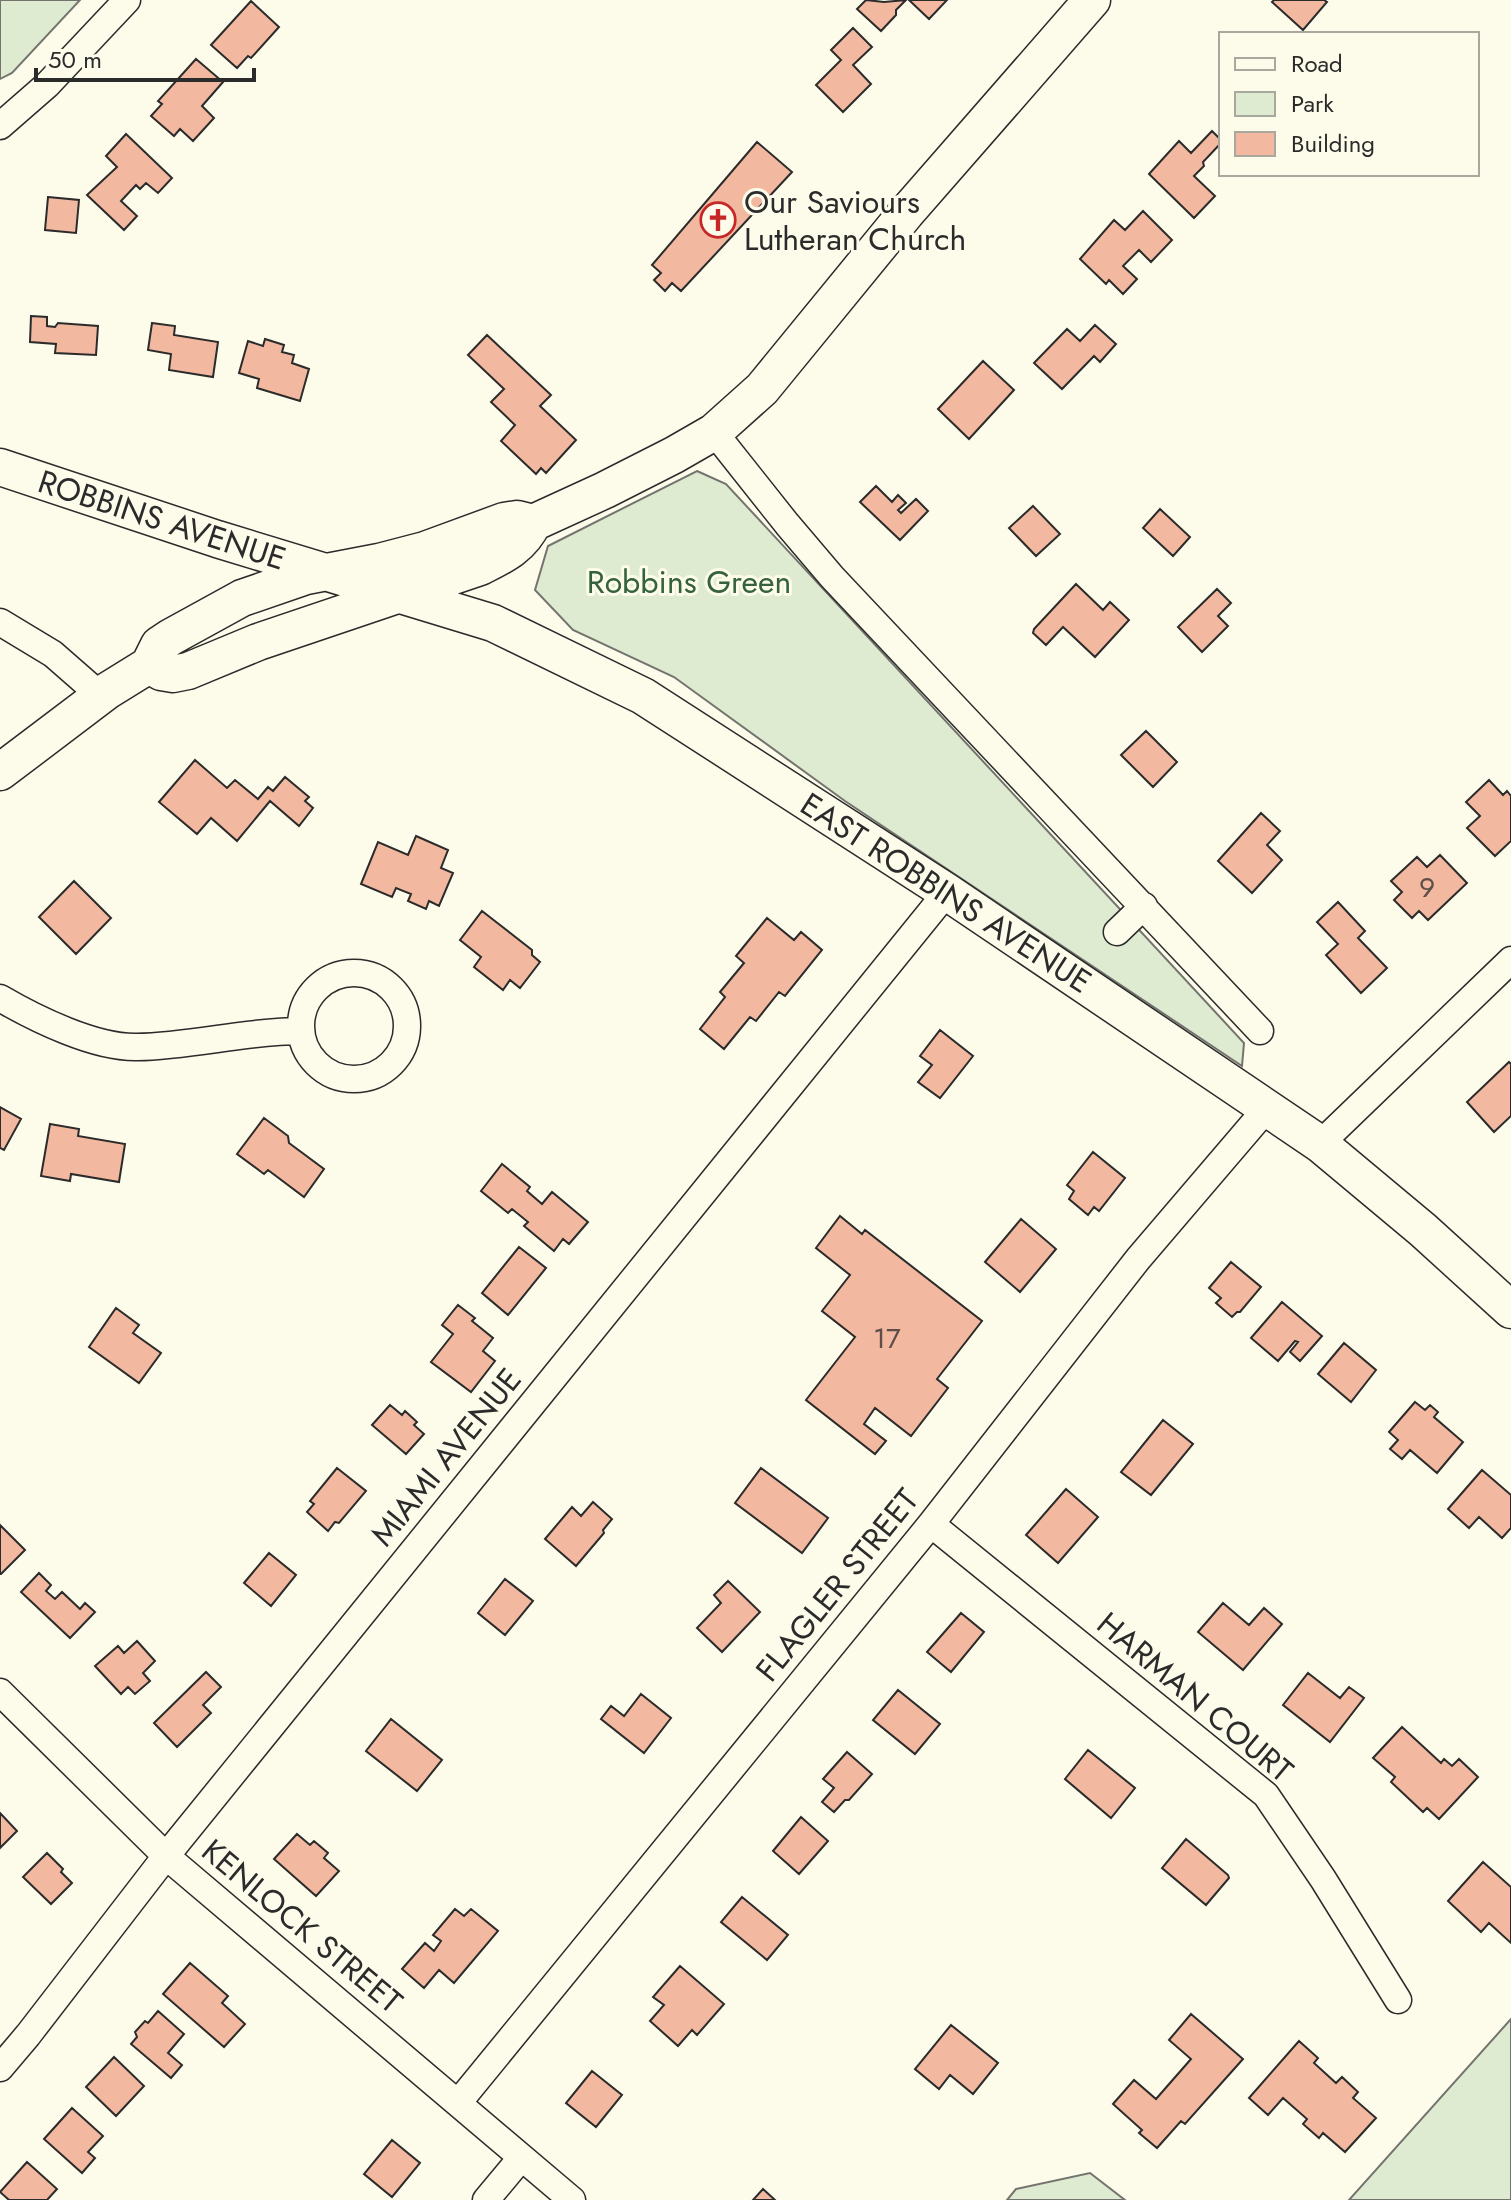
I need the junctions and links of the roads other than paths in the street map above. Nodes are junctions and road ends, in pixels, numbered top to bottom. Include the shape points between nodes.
1 (127, 0) edge
2 (1092, 0) edge
3 (0, 126) edge
4 (714, 432) junction
5 (0, 467) edge
6 (533, 523) junction
7 (325, 573) junction
8 (398, 594) junction
9 (0, 622) edge
10 (149, 665) junction
11 (101, 696) junction
12 (0, 772) edge
13 (947, 892) junction
14 (1144, 906) junction
15 (1117, 932) dead end
16 (1511, 960) edge
17 (0, 998) edge
18 (301, 1031) junction
19 (1260, 1031) dead end
20 (1267, 1108) junction
21 (1320, 1144) junction
22 (1511, 1310) edge
23 (931, 1524) junction
24 (0, 1692) edge
25 (166, 1856) junction
26 (1398, 2000) dead end
27 (0, 2068) edge
28 (458, 2103) junction
29 (521, 2158) junction
30 (486, 2200) edge
31 (572, 2200) edge

1 - 3 street
2 - 4 main road via 906,213 762,389
4 - 6 main road
4 - 14 street via 832,577
5 - 7 main road, ROBBINS AVENUE
6 - 7 main road via 504,521 411,554
6 - 8 main road via 505,554
7 - 8 main road, EAST ROBBINS AVENUE
7 - 10 main road via 242,598 159,645
8 - 10 main road via 188,671 173,674
8 - 13 main road, EAST ROBBINS AVENUE via 493,623 643,696
9 - 11 street via 53,654
10 - 11 main road
11 - 12 main road
13 - 20 main road, EAST ROBBINS AVENUE
13 - 25 street, MIAMI AVENUE
14 - 15 street, EAST ROBBINS AVENUE
14 - 19 street
16 - 21 street
17 - 18 street via 48,1023 135,1047
18 - 18 street via 312,1059 323,1069 352,1079 381,1072 392,1062 401,1050 407,1020 384,982 340,974 315,990
20 - 21 main road, EAST ROBBINS AVENUE
20 - 23 street, FLAGLER STREET via 1138,1259
21 - 22 main road, EAST ROBBINS AVENUE
23 - 26 street, HARMAN COURT via 1266,1795
23 - 28 street, FLAGLER STREET
24 - 25 street, KENLOCK STREET
25 - 27 street, MIAMI AVENUE
25 - 28 street, KENLOCK STREET
28 - 29 street, KENLOCK STREET
29 - 30 street
29 - 31 street, KENLOCK STREET

